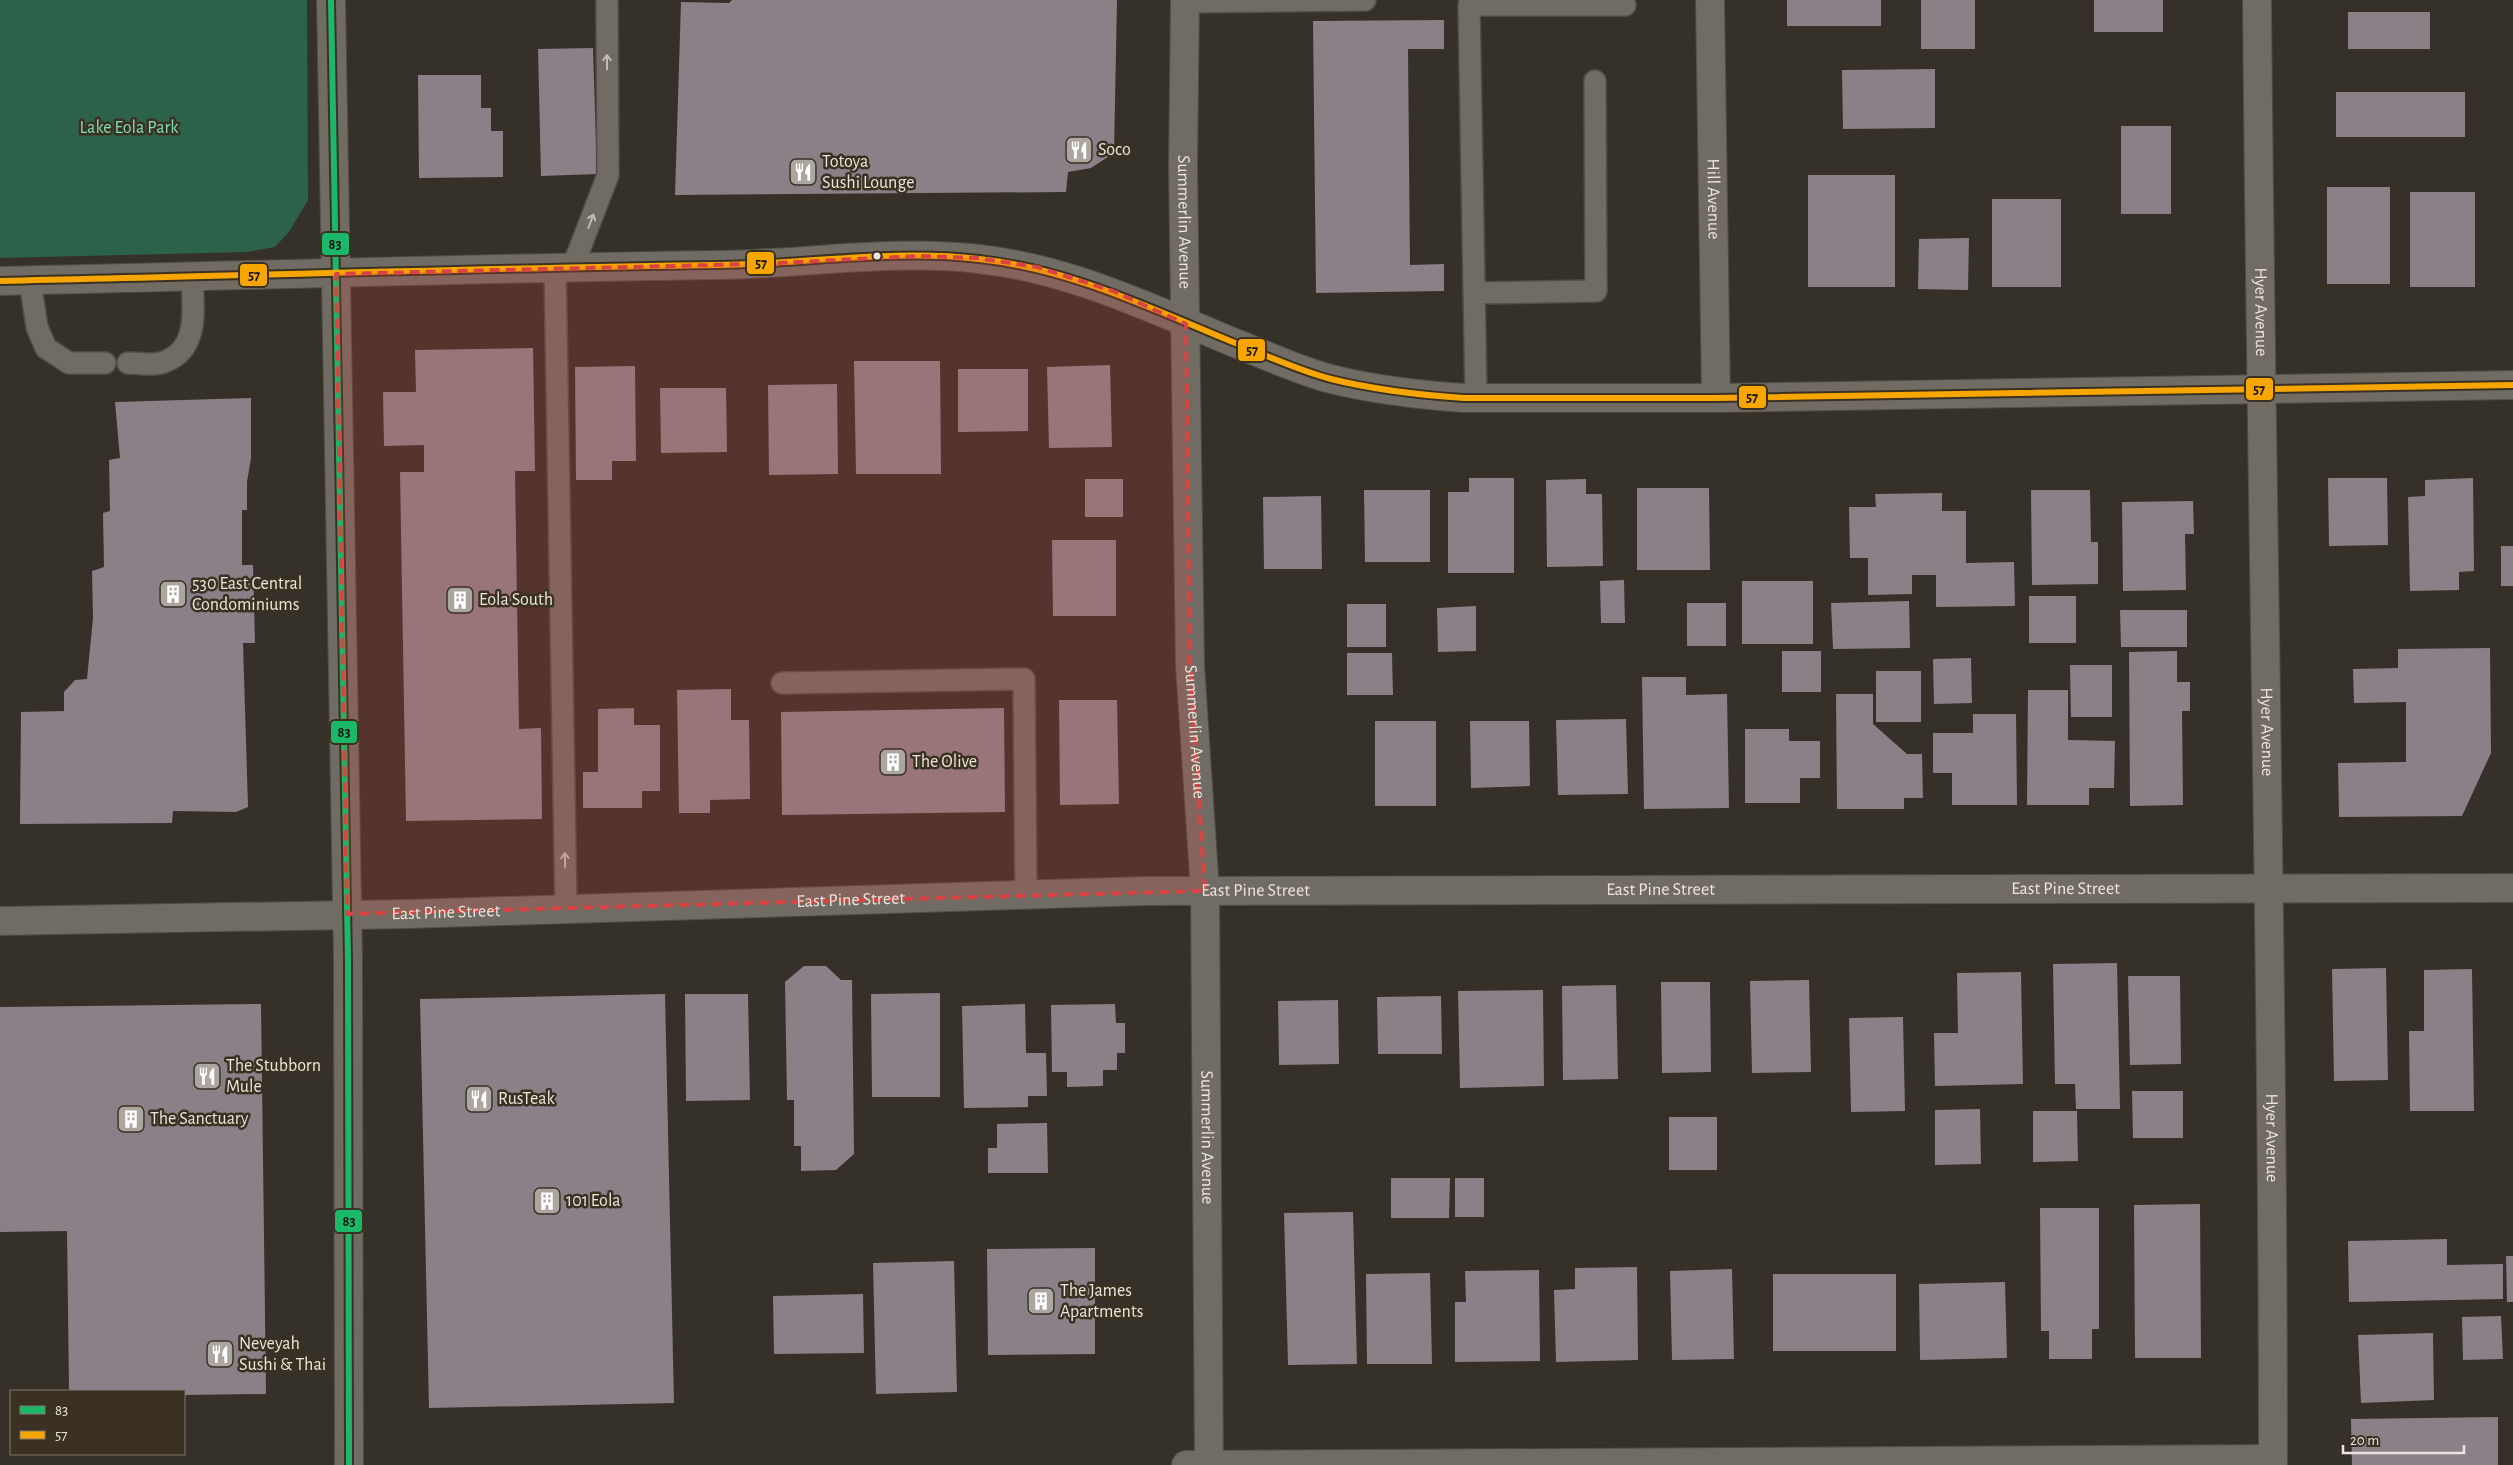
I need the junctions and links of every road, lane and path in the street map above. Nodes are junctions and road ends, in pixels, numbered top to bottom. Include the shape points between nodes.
1 (331, 0) edge
2 (607, 0) edge
3 (1365, 0) edge
4 (1710, 0) edge
5 (2257, 0) edge
6 (1185, 1) edge
7 (1461, 2) edge
8 (1625, 6) dead end
9 (1595, 82) dead end
10 (564, 267) junction
11 (336, 274) junction
12 (192, 276) junction
13 (0, 281) edge
14 (30, 281) junction
15 (1474, 293) junction
16 (1186, 324) junction
17 (105, 363) dead end
18 (128, 363) dead end
19 (2513, 385) edge
20 (2260, 390) junction
21 (1476, 398) junction
22 (1716, 398) junction
23 (782, 683) dead end
24 (2513, 888) edge
25 (2270, 890) junction
26 (1205, 891) junction
27 (1026, 895) junction
28 (566, 909) junction
29 (347, 914) junction
30 (0, 921) edge
31 (2273, 1462) edge
32 (349, 1465) edge
33 (1186, 1465) edge
34 (1210, 1465) edge

1 - 11 street
10 -> 2 lane via 608,175
3 - 6 lane
4 - 22 street, Hill Avenue
5 - 20 street, Hyer Avenue
6 - 16 street, Summerlin Avenue via 1183,167
7 - 8 lane
7 - 15 lane
9 - 15 lane via 1596,291
10 - 11 street
10 - 16 street via 755,264 921,256 977,258 1037,267 1113,291
28 -> 10 lane
11 - 12 street
11 - 29 street
12 - 14 street
12 - 18 lane via 193,325 185,349 163,363
13 - 14 street
14 - 17 lane via 37,327 46,348 69,363
15 - 21 lane
16 - 21 street via 1330,379 1396,392
16 - 26 street, Summerlin Avenue via 1190,665
19 - 20 street
20 - 22 street
20 - 25 street, Hyer Avenue
21 - 22 street
23 - 27 lane via 1024,679
24 - 25 street, East Pine Street
25 - 26 street, East Pine Street
25 - 31 street, Hyer Avenue
26 - 27 street, East Pine Street
26 - 34 street, Summerlin Avenue
27 - 28 street, East Pine Street
28 - 29 street, East Pine Street
29 - 30 street, East Pine Street
29 - 32 street
31 - 34 street
33 - 34 street

